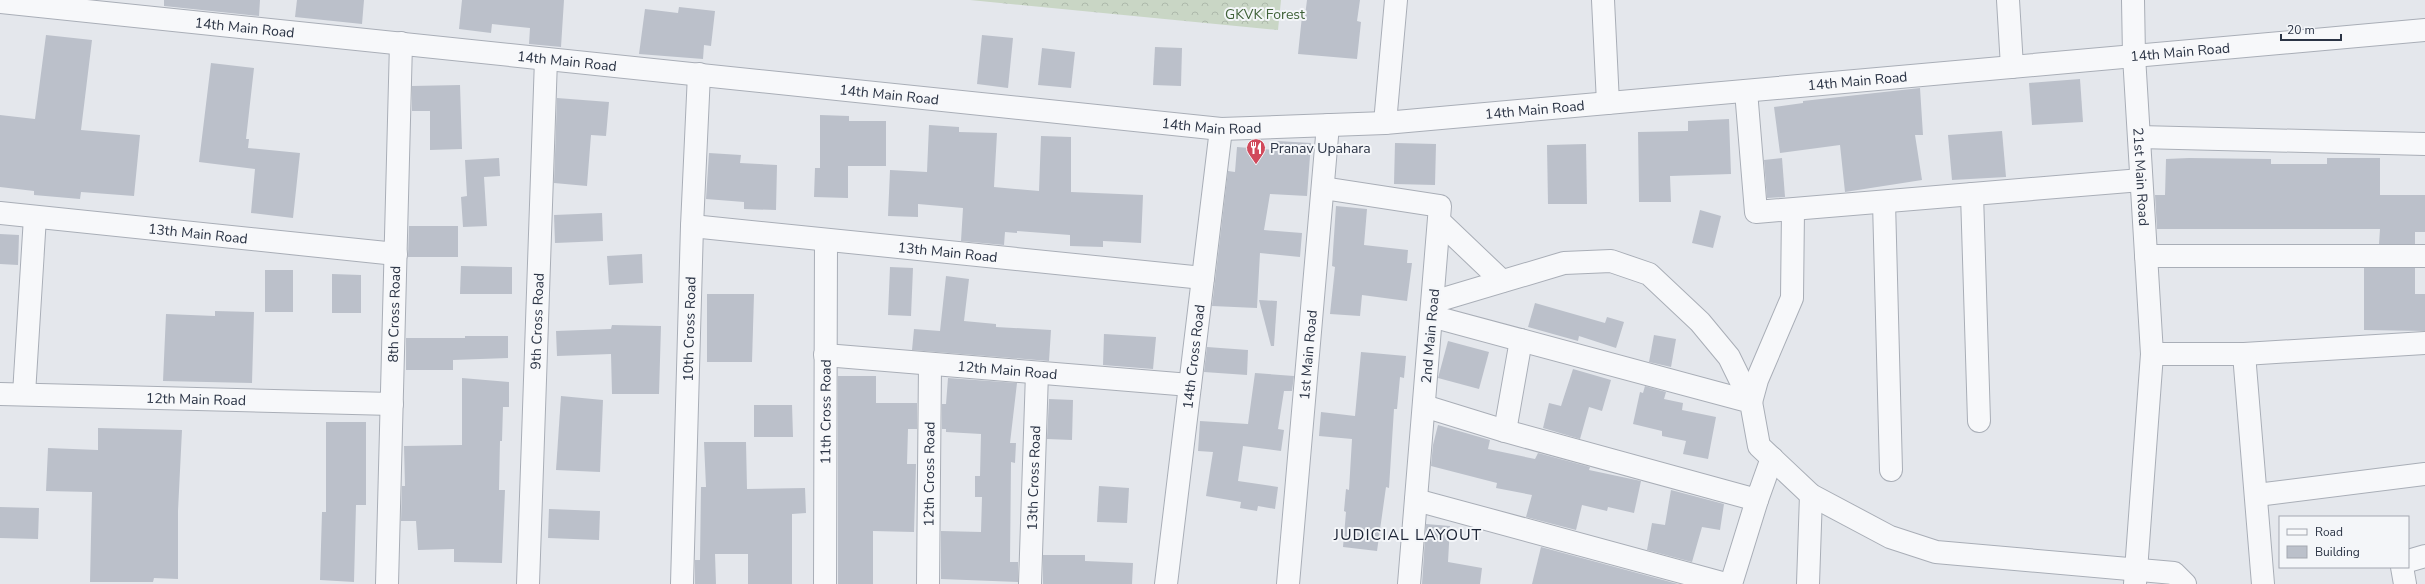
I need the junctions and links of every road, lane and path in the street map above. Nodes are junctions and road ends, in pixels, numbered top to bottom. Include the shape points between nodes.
1 (1396, 0) edge
2 (1603, 0) edge
3 (2008, 0) edge
4 (2133, 0) edge
5 (0, 2) edge
6 (2425, 30) edge
7 (401, 44) junction
8 (2134, 56) junction
9 (546, 59) junction
10 (2012, 67) junction
11 (699, 74) junction
12 (1746, 91) junction
13 (1608, 103) junction
14 (1385, 123) junction
15 (1328, 125) junction
16 (1221, 129) junction
17 (2139, 137) junction
18 (2425, 144) edge
19 (2141, 180) junction
20 (1322, 188) junction
21 (1972, 194) junction
22 (1884, 202) junction
23 (1793, 210) junction
24 (0, 213) edge
25 (35, 217) junction
26 (1439, 221) junction
27 (692, 226) junction
28 (826, 240) junction
29 (396, 254) junction
30 (2146, 256) junction
31 (2425, 256) edge
32 (1203, 278) junction
33 (1502, 281) junction
34 (1432, 309) junction
35 (1521, 340) junction
36 (2425, 343) edge
37 (2152, 354) junction
38 (2244, 354) junction
39 (825, 355) junction
40 (930, 364) junction
41 (1037, 373) junction
42 (1190, 386) junction
43 (0, 394) edge
44 (24, 394) junction
45 (1751, 402) junction
46 (392, 404) junction
47 (1424, 406) junction
48 (1979, 421) dead end
49 (1505, 431) junction
50 (1772, 458) junction
51 (1891, 470) dead end
52 (2425, 474) edge
53 (1811, 495) junction
54 (2257, 495) junction
55 (1416, 500) junction
56 (1757, 500) junction
57 (2425, 556) edge
58 (2409, 561) edge
59 (2402, 568) edge
60 (2136, 577) edge
61 (387, 584) edge
62 (528, 584) edge
63 (682, 584) edge
64 (825, 584) edge
65 (928, 584) edge
66 (1030, 584) edge
67 (1166, 584) edge
68 (1288, 584) edge
69 (1409, 584) edge
70 (1726, 584) edge
71 (1731, 584) edge
72 (1808, 584) edge
73 (2185, 584) edge
74 (2263, 584) edge
75 (2405, 584) edge

1 - 14 street
2 - 13 street
3 - 10 street
4 - 8 street, 21st Main Road
5 - 7 street, 14th Main Road
6 - 8 street, 14th Main Road
7 - 9 street, 14th Main Road
7 - 29 street, 8th Cross Road
8 - 10 street, 14th Main Road
8 - 17 street, 21st Main Road
9 - 11 street, 14th Main Road
9 - 62 street, 9th Cross Road
10 - 12 street, 14th Main Road
11 - 16 street, 14th Main Road
11 - 27 street, 10th Cross Road
12 - 13 street, 14th Main Road
12 - 23 street via 1756,212
13 - 14 street, 14th Main Road
14 - 15 street, 14th Main Road
15 - 16 street, 14th Main Road
15 - 20 street, 1st Main Road
16 - 32 street, 14th Cross Road
17 - 18 street
17 - 19 street, 21st Main Road
19 - 21 street
19 - 30 street, 21st Main Road
20 - 26 street, 2nd Main Road via 1440,206
20 - 68 street, 1st Main Road
21 - 22 street
21 - 48 street
22 - 23 street
22 - 51 street
23 - 45 street via 1792,298 1757,380
24 - 25 street, 13th Main Road
25 - 29 street, 13th Main Road
25 - 44 street
26 - 33 street
26 - 34 street, 2nd Main Road
27 - 28 street, 13th Main Road
27 - 63 street, 10th Cross Road
28 - 32 street, 13th Main Road
28 - 39 street, 11th Cross Road
29 - 46 street, 8th Cross Road
30 - 31 street
30 - 37 street, 21st Main Road
32 - 42 street, 14th Cross Road
33 - 34 street
33 - 45 street via 1564,262 1611,261 1649,274 1700,322 1729,357
34 - 35 street
34 - 47 street, 2nd Main Road
35 - 45 street
35 - 49 street
36 - 38 street
37 - 38 street
37 - 60 street, 21st Main Road
38 - 54 street
39 - 40 street, 12th Main Road
39 - 64 street, 11th Cross Road
40 - 41 street, 12th Main Road
40 - 65 street, 12th Cross Road
41 - 42 street, 12th Main Road
41 - 66 street, 13th Cross Road
42 - 67 street, 14th Cross Road
43 - 44 street, 12th Main Road
44 - 46 street, 12th Main Road
45 - 50 street via 1759,446
46 - 61 street, 8th Cross Road
47 - 49 street
47 - 55 street, 2nd Main Road
49 - 56 street
50 - 53 street
50 - 56 street
52 - 54 street
53 - 60 street via 1890,537 1936,552
53 - 72 street
54 - 74 street
55 - 69 street, 2nd Main Road
55 - 70 street
56 - 71 street
57 - 58 street
59 - 75 street
60 - 73 street via 2174,574

